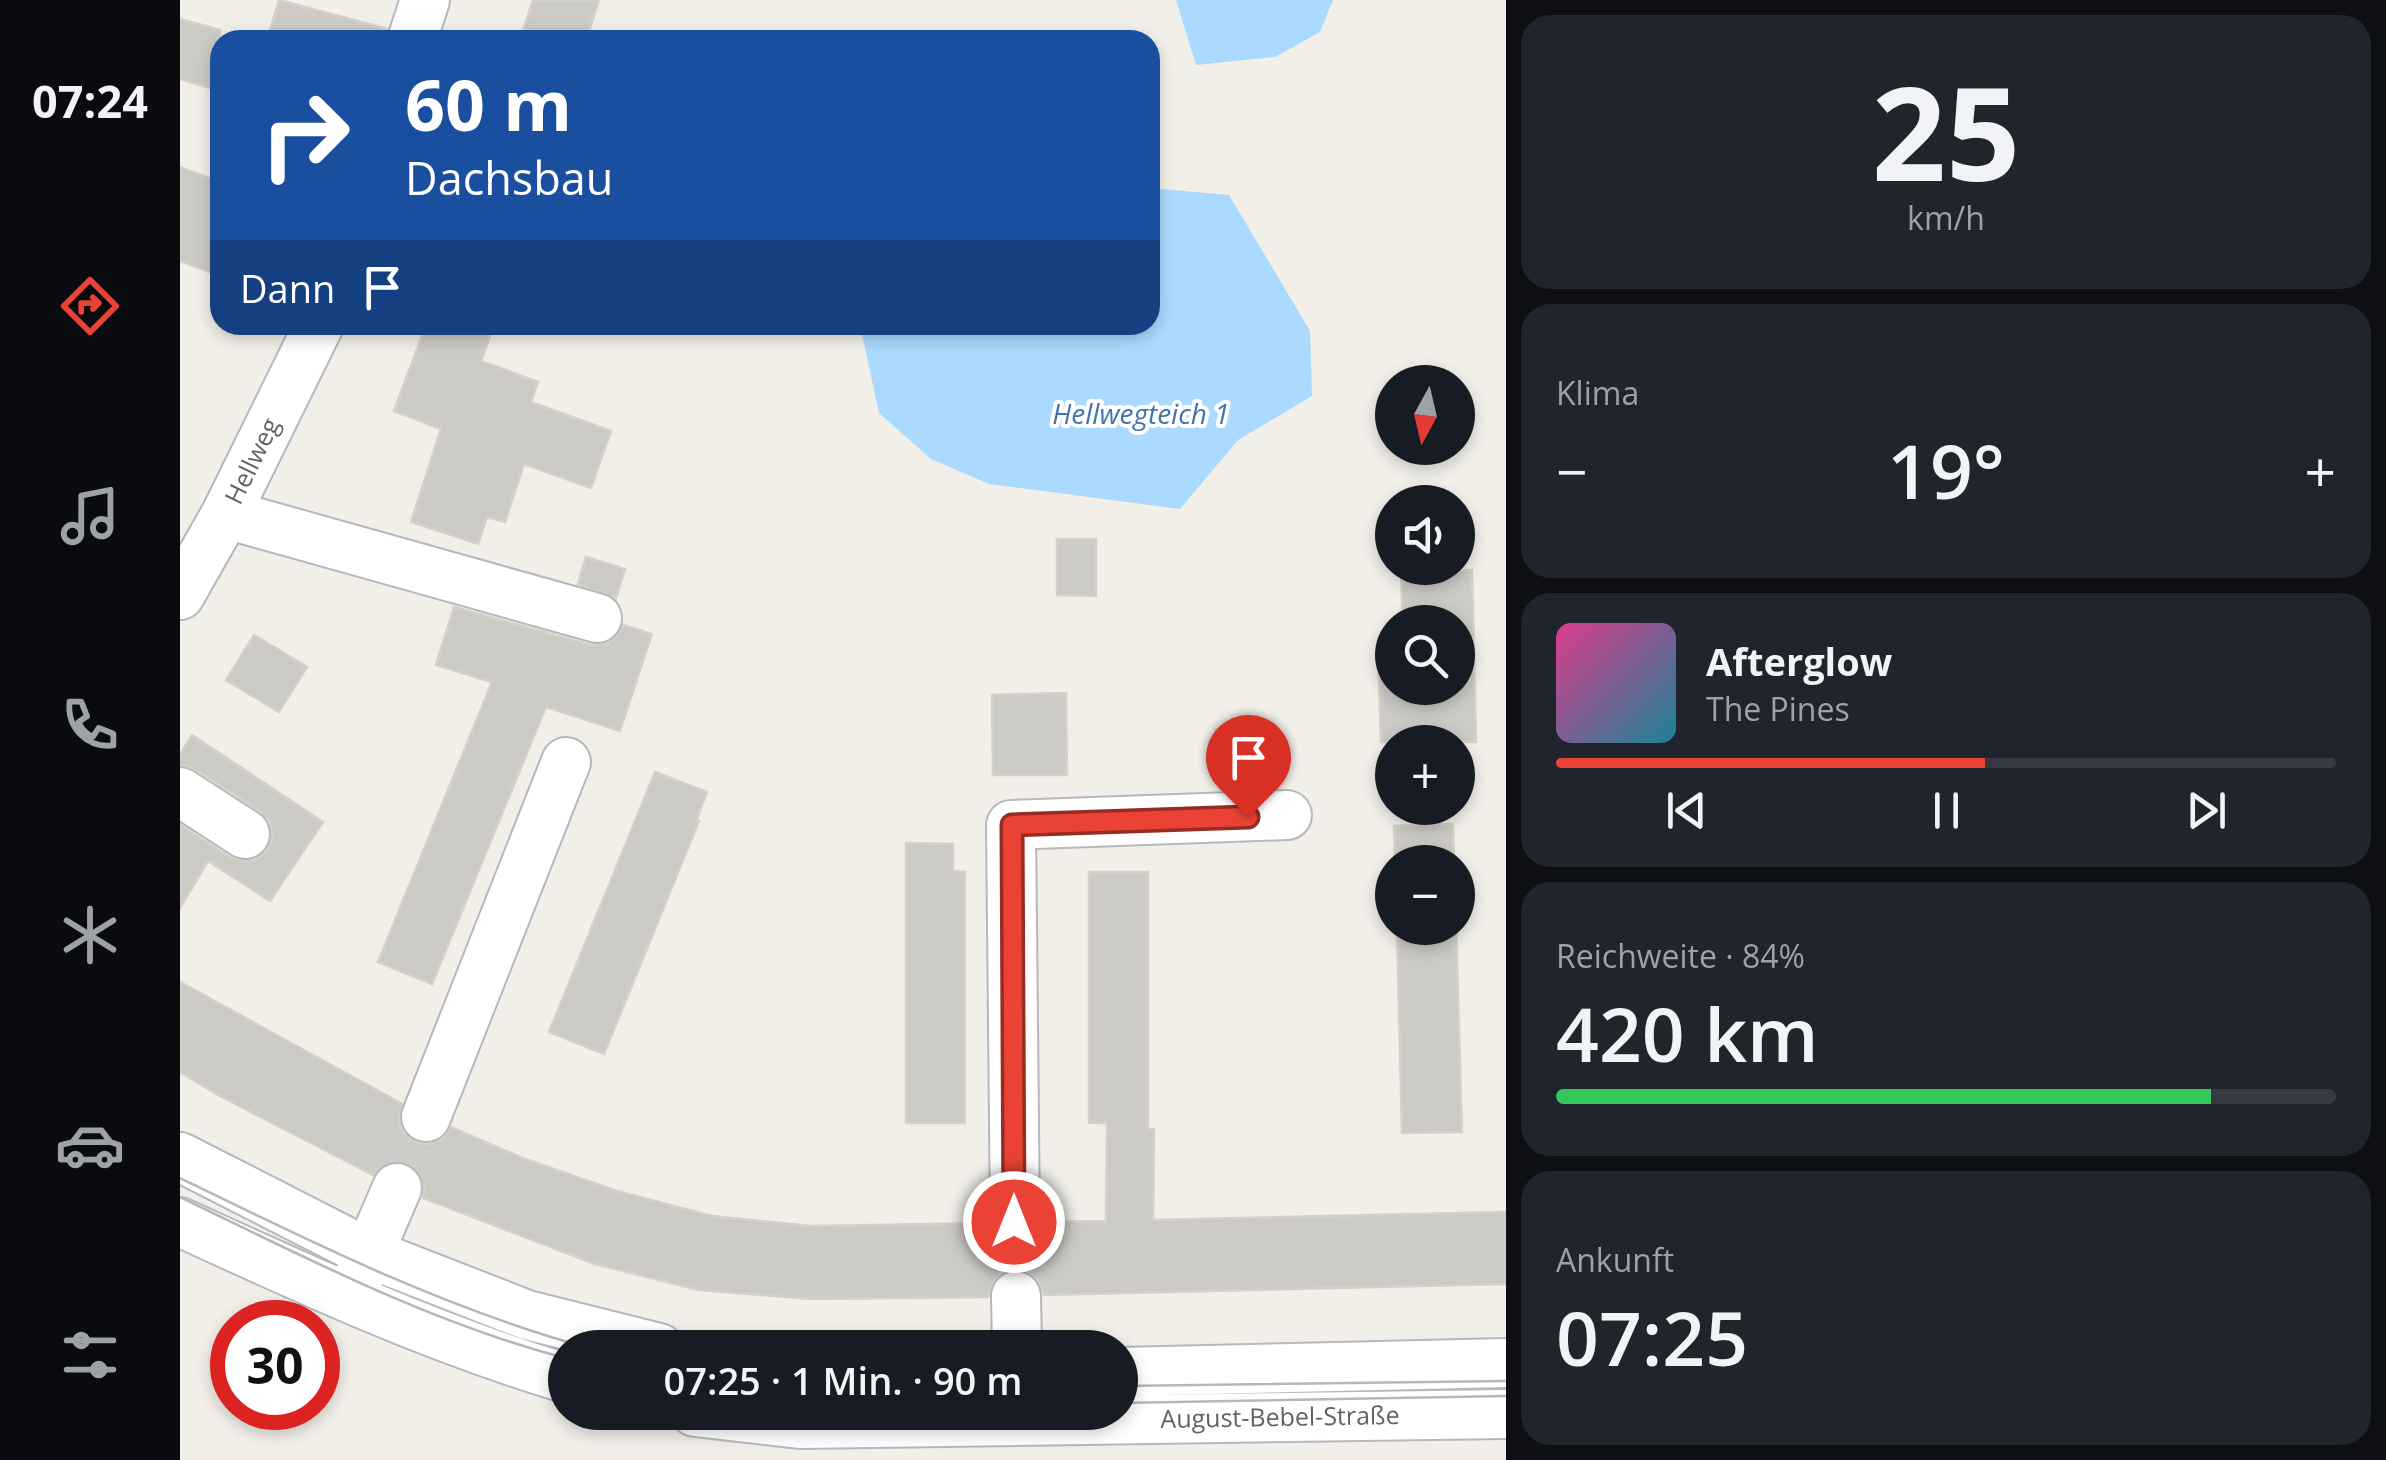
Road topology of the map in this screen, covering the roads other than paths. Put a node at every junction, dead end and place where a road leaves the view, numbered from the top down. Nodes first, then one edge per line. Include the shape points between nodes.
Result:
1 (425, 0) edge
2 (415, 30) edge
3 (314, 335) edge
4 (226, 514) junction
5 (180, 595) edge
6 (597, 618) dead end
7 (566, 762) dead end
8 (180, 792) edge
9 (1287, 815) dead end
10 (244, 834) dead end
11 (426, 1117) tunnel mouth
12 (180, 1157) edge
13 (397, 1188) tunnel mouth
14 (180, 1222) edge
15 (1014, 1222) tunnel mouth
16 (368, 1252) junction
17 (1016, 1296) tunnel mouth
18 (349, 1300) junction
19 (589, 1330) edge
20 (1017, 1330) edge
21 (1506, 1363) edge
22 (1167, 1371) junction
23 (1138, 1372) edge
24 (548, 1373) edge
25 (1506, 1414) edge
26 (1108, 1430) edge
27 (1169, 1439) edge

1 - 2 street
3 - 4 street, Hellweg
4 - 5 street, Hellweg
4 - 6 street
7 - 11 street
8 - 10 street
9 - 15 street via 1012,825
12 - 16 street
13 - 16 street
14 - 18 street
16 - 18 street
16 - 19 street via 527,1314
17 - 20 street
18 - 24 street
21 - 22 street, August-Bebel-Straße
22 - 23 street, August-Bebel-Straße
22 - 27 street
25 - 27 street, August-Bebel-Straße
26 - 27 street, August-Bebel-Straße

